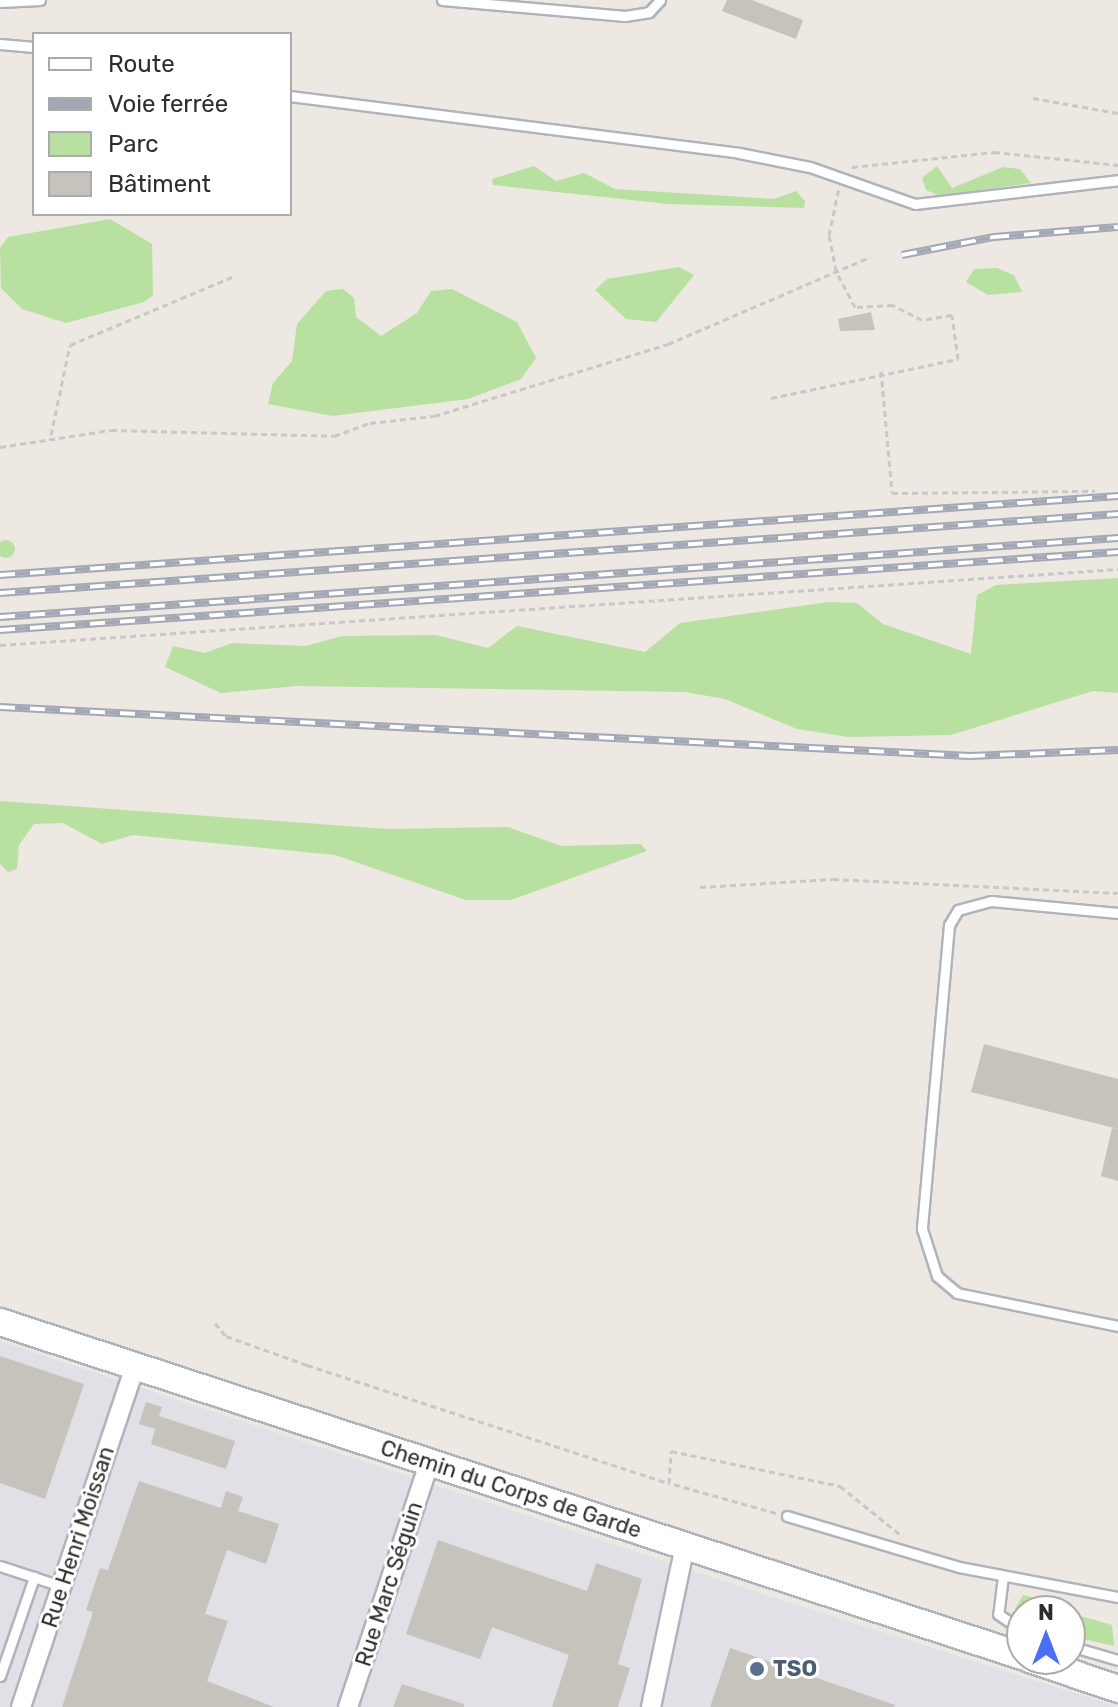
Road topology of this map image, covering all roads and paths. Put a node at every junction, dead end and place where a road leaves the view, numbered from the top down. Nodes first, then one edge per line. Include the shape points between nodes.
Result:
1 (40, 0) edge
2 (442, 0) edge
3 (660, 0) edge
4 (0, 2) edge
5 (0, 44) edge
6 (32, 47) edge
7 (292, 96) edge
8 (1033, 98) dead end
9 (1118, 113) edge
10 (1118, 165) edge
11 (810, 167) junction
12 (842, 178) junction
13 (1118, 180) edge
14 (870, 257) dead end
15 (836, 271) junction
16 (232, 277) dead end
17 (881, 371) junction
18 (771, 398) dead end
19 (51, 435) junction
20 (0, 447) edge
21 (1095, 491) dead end
22 (1118, 569) edge
23 (0, 645) edge
24 (700, 887) dead end
25 (1118, 893) edge
26 (1118, 913) edge
27 (0, 1322) edge
28 (215, 1323) dead end
29 (1118, 1326) edge
30 (135, 1367) junction
31 (430, 1461) junction
32 (669, 1483) junction
33 (787, 1516) joint
34 (685, 1546) junction
35 (923, 1556) junction
36 (0, 1566) edge
37 (1003, 1576) junction
38 (34, 1577) junction
39 (61, 1586) junction
40 (1118, 1597) edge
41 (1006, 1619) edge
42 (1006, 1651) edge
43 (1086, 1651) edge
44 (1118, 1660) edge
45 (1077, 1675) edge
46 (0, 1676) edge
47 (1118, 1689) edge
48 (654, 1706) edge
49 (21, 1707) edge
50 (348, 1707) edge

1 - 4 lane
2 - 3 lane via 625,16 649,12
5 - 6 lane
7 - 11 lane
8 - 9 path
10 - 11 path via 994,152 873,168
11 - 12 lane
12 - 13 lane via 915,204 944,205
12 - 15 path via 829,220
14 - 15 path
15 - 17 path via 860,310 893,305 922,320 952,315 958,359
15 - 19 path via 668,344 434,416 370,423 334,436 184,428
16 - 19 path via 70,345
17 - 18 path
17 - 21 path via 892,493
19 - 20 path
22 - 23 path
24 - 25 path via 833,879
26 - 29 lane via 991,901 958,910 949,925 922,1229 937,1276 957,1293
27 - 30 street, Chemin du Corps de Garde
28 - 32 path via 226,1336 266,1351
30 - 31 street, Chemin du Corps de Garde
30 - 39 street, Rue Henri Moissan
31 - 34 street, Chemin du Corps de Garde
31 - 50 street, Rue Marc Séguin
32 - 33 path
32 - 35 path via 671,1451 840,1486
33 - 35 lane
34 - 42 street, Chemin du Corps de Garde
34 - 48 street
35 - 37 lane
36 - 38 lane
37 - 40 lane
37 - 41 lane via 998,1614
38 - 39 lane
38 - 46 lane
39 - 49 street, Rue Henri Moissan
43 - 44 lane
45 - 47 street

